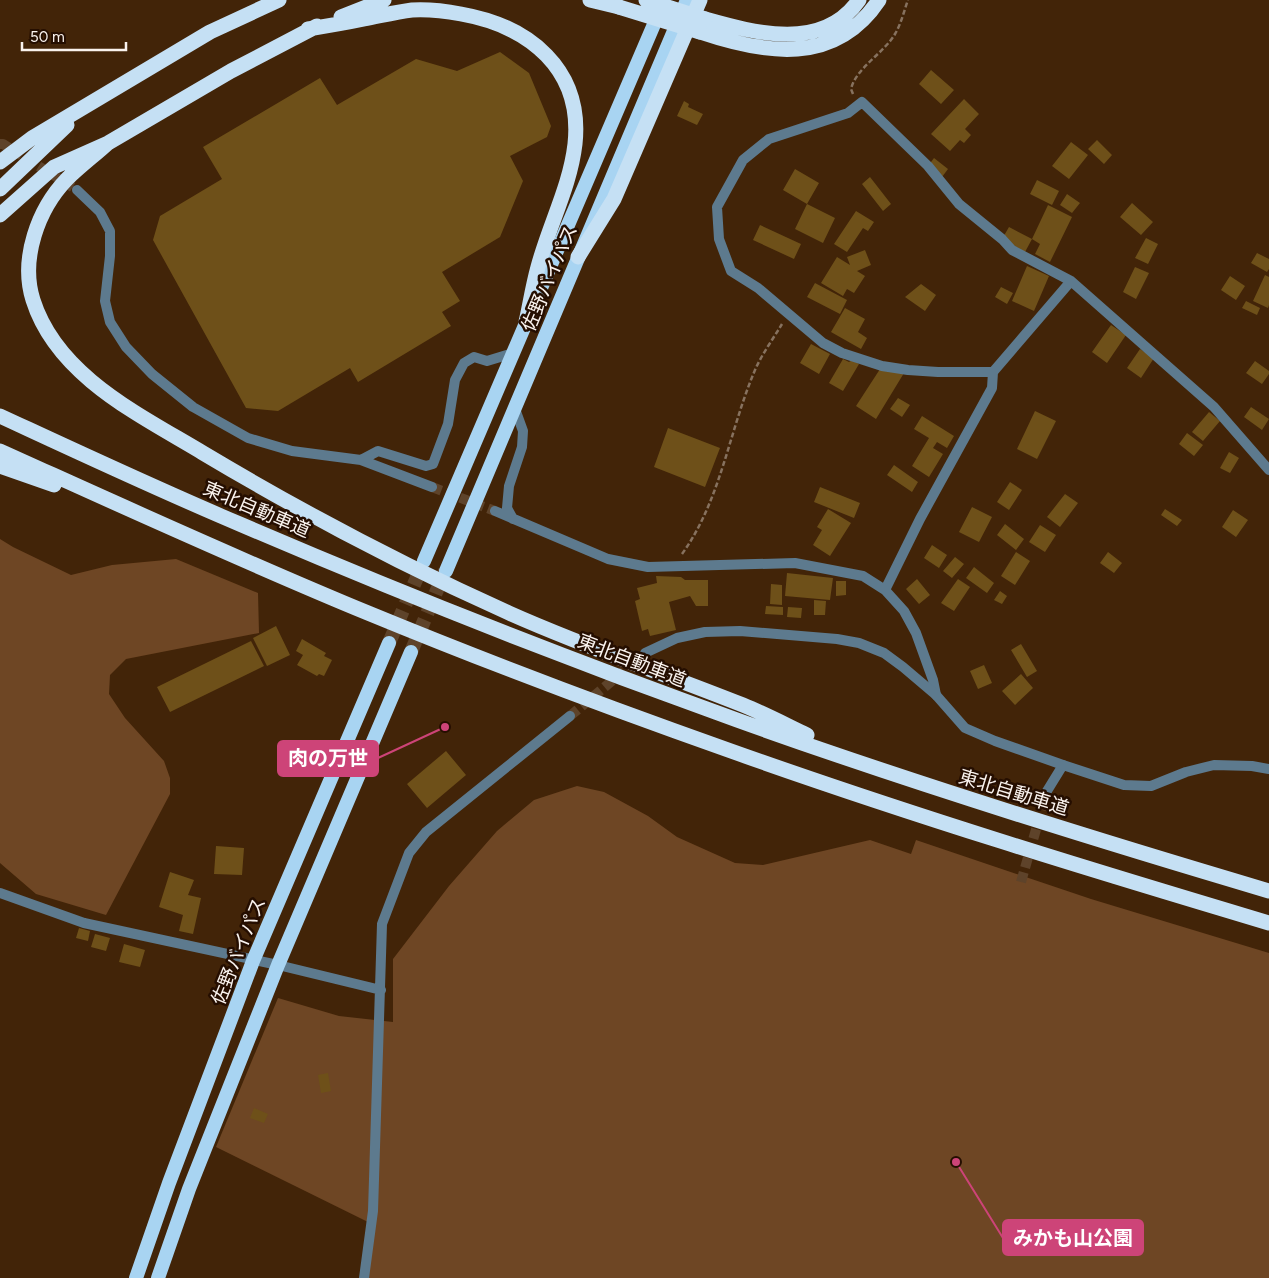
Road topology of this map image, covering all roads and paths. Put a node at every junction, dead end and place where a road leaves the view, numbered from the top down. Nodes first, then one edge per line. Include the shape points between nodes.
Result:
1 (279, 0) edge
2 (384, 0) edge
3 (590, 0) edge
4 (646, 0) edge
5 (664, 0) edge
6 (687, 0) edge
7 (700, 0) edge
8 (859, 0) edge
9 (879, 0) edge
10 (908, 0) edge
11 (702, 25) junction
12 (308, 29) junction
13 (862, 102) junction
14 (84, 109) junction
15 (108, 143) junction
16 (0, 162) edge
17 (0, 189) edge
18 (77, 190) tunnel mouth
19 (0, 215) edge
20 (578, 258) junction
21 (1071, 281) junction
22 (789, 314) junction
23 (526, 322) junction
24 (513, 353) junction
25 (993, 372) junction
26 (514, 406) junction
27 (0, 416) edge
28 (0, 451) edge
29 (361, 460) junction
30 (0, 466) edge
31 (1269, 470) edge
32 (432, 488) tunnel mouth
33 (495, 511) tunnel mouth
34 (134, 512) junction
35 (513, 519) junction
36 (424, 561) tunnel mouth
37 (672, 567) junction
38 (446, 570) tunnel mouth
39 (885, 590) junction
40 (389, 643) tunnel mouth
41 (411, 652) tunnel mouth
42 (645, 653) tunnel mouth
43 (936, 695) junction
44 (570, 716) tunnel mouth
45 (1063, 765) junction
46 (875, 768) junction
47 (1269, 769) edge
48 (1047, 791) tunnel mouth
49 (1269, 891) edge
50 (0, 893) edge
51 (1269, 923) edge
52 (253, 961) junction
53 (278, 965) junction
54 (381, 990) junction
55 (136, 1278) edge
56 (158, 1278) edge
57 (364, 1278) edge

1 - 14 highway via 210,32
2 - 12 highway
3 - 11 highway, bridge
4 - 11 highway, bridge
5 - 23 highway, 佐野バイパス
6 - 20 highway, 佐野バイパス
7 - 20 highway via 614,199
8 - 11 highway via 832,24 801,33 781,35
9 - 11 highway via 855,28 838,39 819,45 787,49 757,47 737,43
10 - 13 path via 895,34 853,80 851,89
12 - 15 highway
12 - 23 highway via 412,10 449,12 487,20 523,36 545,53 555,66 576,115 574,145 567,180 538,267
13 - 21 street via 928,166 959,204 1012,250
13 - 22 street via 848,113 769,139 743,160 717,207 719,239 731,271
14 - 16 highway via 32,138
14 - 17 highway
15 - 19 highway via 54,167
15 - 46 highway via 67,179 51,200 38,224 31,247 32,298 43,324 54,344 92,382 227,468 405,564 518,617 745,706
18 - 29 street via 100,212 110,231 104,300 110,322 126,347 152,374 193,407 248,438 292,451
20 - 26 highway, 佐野バイパス
21 - 25 street
21 - 31 street via 1214,407
22 - 25 street via 823,343 882,366 938,372
22 - 37 path via 756,368 713,496 698,529
23 - 24 highway, 佐野バイパス
24 - 29 street via 486,361 474,357 464,363 455,380 448,424 433,464 426,466 378,451
24 - 36 highway, 佐野バイパス
25 - 39 street via 992,388
26 - 35 street via 524,431 509,486 507,508
26 - 38 highway, 佐野バイパス
27 - 46 highway, 東北自動車道 via 242,525 428,602 629,681
28 - 34 highway
29 - 32 street
30 - 34 highway
33 - 35 street
34 - 51 highway via 369,614 729,750 914,814
35 - 37 street via 608,559 648,567
37 - 39 street via 795,564 863,576
39 - 43 street via 904,611 916,633
40 - 52 highway, 佐野バイパス
41 - 53 highway
42 - 43 street via 677,638 705,632 740,631 837,639 884,653
43 - 45 street via 965,728
44 - 54 street via 436,823 409,853 382,924
45 - 47 street via 1124,785 1150,786 1214,765
45 - 48 street
46 - 49 highway, 東北自動車道
50 - 52 street via 84,923
52 - 53 street
52 - 55 highway, 佐野バイパス
53 - 54 street
53 - 56 highway via 189,1189
54 - 57 street via 373,1211

